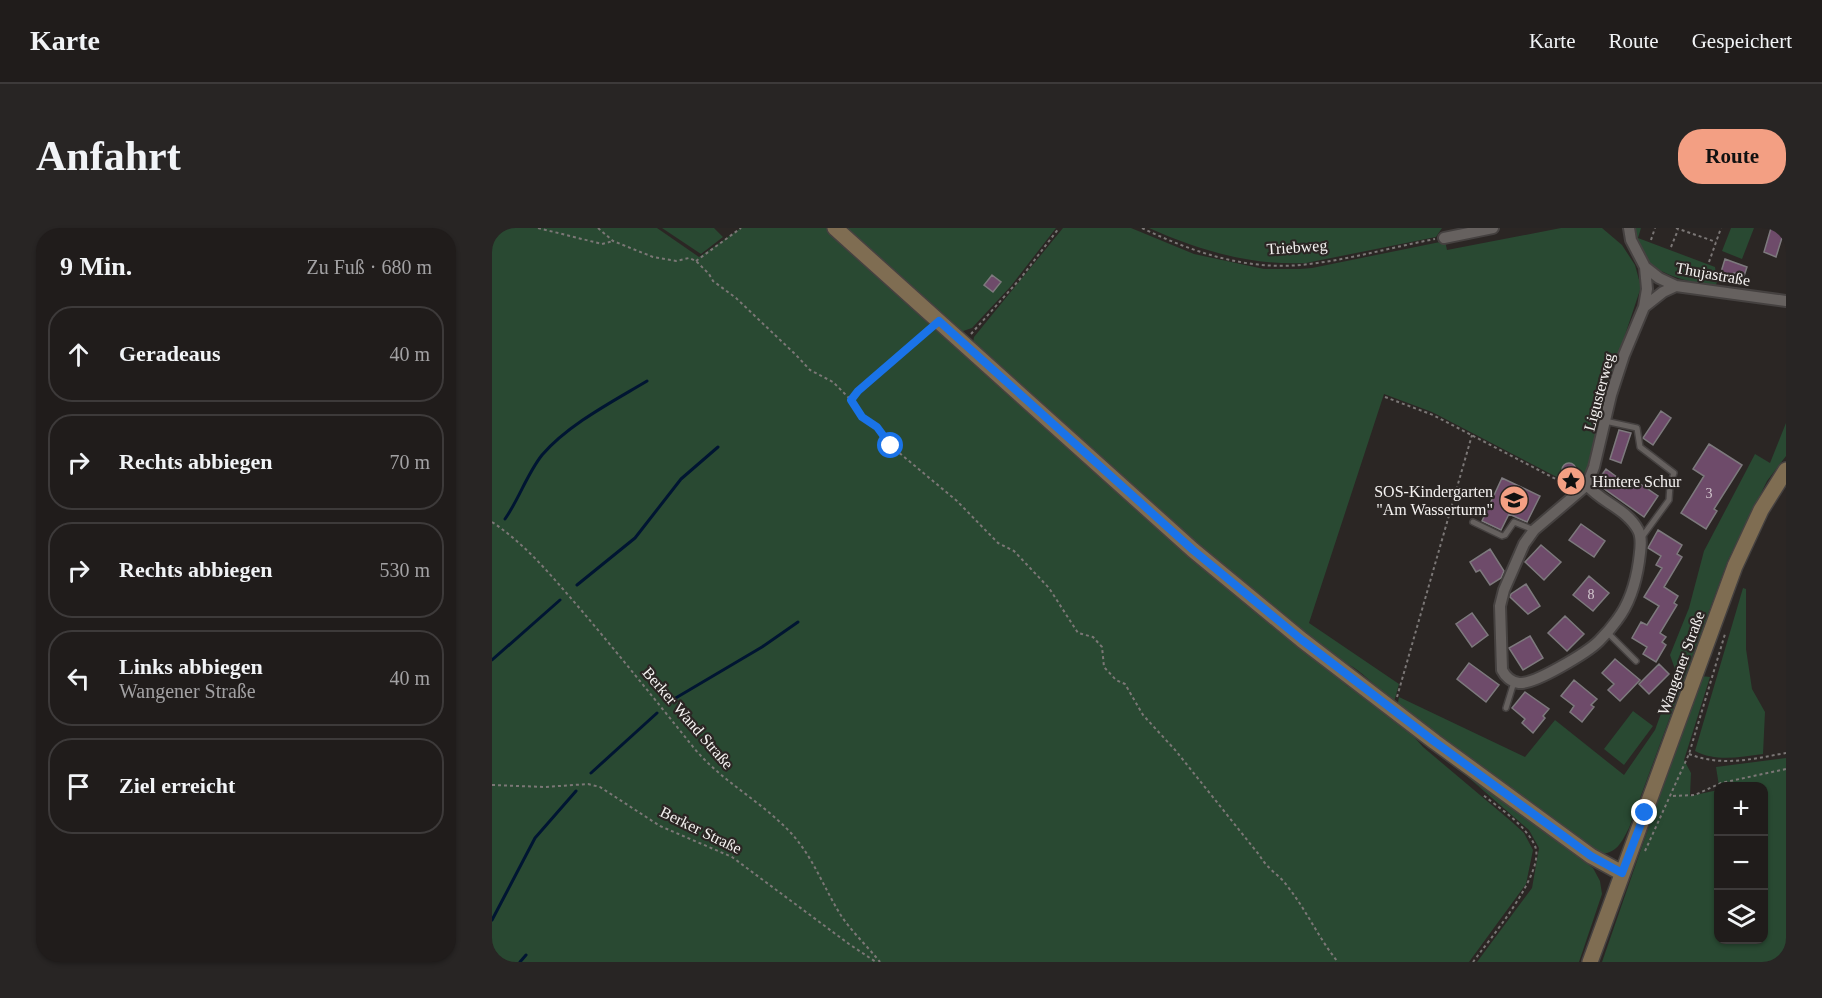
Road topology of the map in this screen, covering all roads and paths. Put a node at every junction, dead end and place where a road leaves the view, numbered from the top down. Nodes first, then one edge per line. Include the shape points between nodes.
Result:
1 (538, 228) edge
2 (598, 228) edge
3 (741, 228) edge
4 (835, 228) edge
5 (1059, 228) edge
6 (1142, 228) edge
7 (1493, 228) edge
8 (1618, 228) edge
9 (1629, 228) edge
10 (1655, 228) edge
11 (1678, 228) edge
12 (1721, 228) edge
13 (1449, 234) edge
14 (1631, 240) junction
15 (1651, 240) dead end
16 (613, 241) junction
17 (1716, 242) junction
18 (1671, 247) dead end
19 (696, 261) junction
20 (1709, 262) dead end
21 (1645, 267) junction
22 (1676, 286) junction
23 (1786, 301) edge
24 (1644, 307) junction
25 (939, 321) junction
26 (963, 342) junction
27 (1385, 397) dead end
28 (851, 400) junction
29 (1605, 421) junction
30 (1473, 435) junction
31 (1786, 470) edge
32 (1583, 488) junction
33 (492, 522) edge
34 (1473, 522) dead end
35 (1534, 530) junction
36 (1641, 539) junction
37 (1607, 632) junction
38 (1726, 632) dead end
39 (1636, 661) dead end
40 (1515, 682) junction
41 (1506, 708) dead end
42 (1395, 711) junction
43 (1786, 753) edge
44 (1689, 754) junction
45 (1786, 769) edge
46 (492, 785) edge
47 (1483, 794) dead end
48 (1672, 796) junction
49 (1642, 857) dead end
50 (1622, 873) junction
51 (878, 962) edge
52 (1338, 962) edge
53 (1473, 962) edge
54 (1590, 962) edge

1 - 16 path via 602,244
2 - 16 path
3 - 19 path
4 - 25 main road
5 - 26 path via 1020,279
6 - 13 path, Triebweg via 1207,255 1266,265 1309,264
7 - 13 street
8 - 14 street
9 - 14 street, Thujastraße
10 - 15 path
11 - 17 path
11 - 18 path
12 - 17 path
14 - 21 street, Thujastraße
16 - 19 path via 653,257
17 - 20 path
19 - 28 path via 810,370 833,382
21 - 22 street, Thujastraße
21 - 24 street, Ligusterweg
22 - 23 street, Thujastraße
22 - 24 street
24 - 29 street, Ligusterweg via 1624,355
25 - 26 main road
25 - 28 path
26 - 42 main road via 1193,550
27 - 30 path
28 - 52 path via 891,446 957,501 998,543 1014,551 1048,588 1078,633 1093,637 1102,647 1104,667 1125,684 1143,715 1211,793 1266,866 1287,885
29 - 32 street, Ligusterweg via 1594,467
29 - 36 lane via 1638,429 1640,447 1674,473 1669,500
30 - 32 path
30 - 42 path
31 - 50 main road, Wangener Straße via 1761,510 1735,566
32 - 35 street
32 - 36 street via 1631,520
33 - 51 path, Berker Wand Straße via 512,535 541,564 720,775 790,832 810,858 843,917
34 - 35 lane via 1502,536 1514,522
35 - 40 street via 1524,544 1500,606 1502,670
36 - 37 street via 1632,594
37 - 39 lane
37 - 40 street via 1598,642 1545,674 1526,683
38 - 44 path
40 - 41 lane
42 - 50 main road via 1591,856
43 - 44 path via 1713,762
44 - 48 path
45 - 48 path via 1722,783 1695,795
46 - 51 path, Berker Straße via 588,784 600,788 660,826 732,857
47 - 53 path via 1526,831 1536,848 1527,886
48 - 49 path
50 - 54 main road, Wangener Straße

